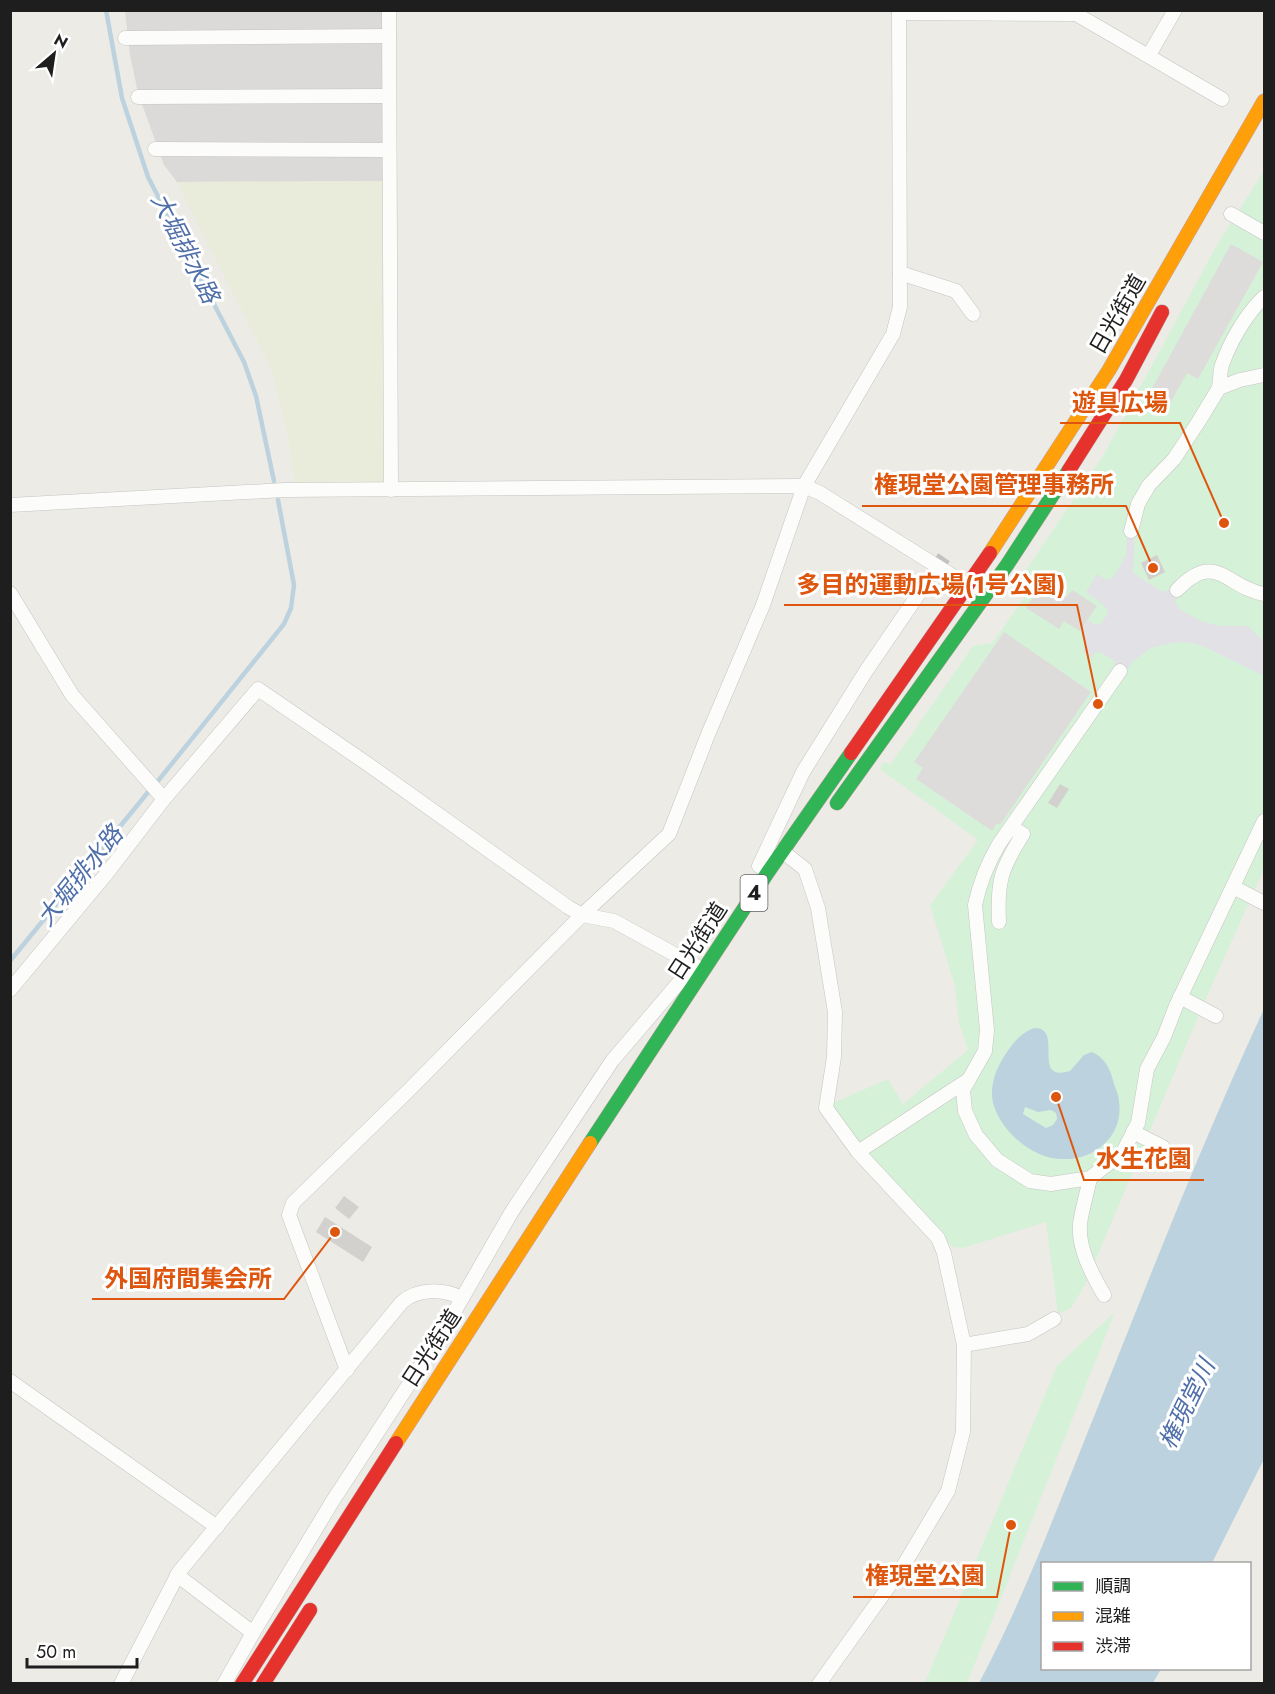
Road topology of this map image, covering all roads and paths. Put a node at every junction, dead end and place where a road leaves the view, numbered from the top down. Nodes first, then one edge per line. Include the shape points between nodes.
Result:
1 (389, 10) edge
2 (1175, 10) edge
3 (899, 12) edge
4 (389, 36) junction
5 (125, 38) dead end
6 (1149, 55) junction
7 (389, 96) junction
8 (138, 97) dead end
9 (1222, 99) dead end
10 (1264, 101) edge
11 (155, 149) dead end
12 (389, 150) junction
13 (1225, 208) dead end
14 (1264, 233) edge
15 (900, 273) junction
16 (1264, 297) edge
17 (1169, 299) dead end
18 (972, 314) dead end
19 (1264, 375) edge
20 (1219, 388) junction
21 (804, 486) junction
22 (391, 490) junction
23 (10, 505) edge
24 (1131, 531) dead end
25 (924, 586) tunnel mouth
26 (968, 586) junction
27 (1176, 590) dead end
28 (10, 593) edge
29 (1264, 594) edge
30 (986, 597) junction
31 (1120, 671) dead end
32 (164, 798) junction
33 (830, 813) dead end
34 (1264, 821) edge
35 (1011, 826) junction
36 (782, 851) junction
37 (768, 872) junction
38 (1233, 887) junction
39 (1264, 903) edge
40 (582, 915) junction
41 (756, 916) dead end
42 (999, 922) dead end
43 (698, 967) junction
44 (10, 990) edge
45 (1180, 998) junction
46 (1216, 1016) dead end
47 (968, 1080) junction
48 (1133, 1132) junction
49 (1163, 1147) dead end
50 (858, 1152) junction
51 (1090, 1178) junction
52 (1104, 1295) dead end
53 (462, 1299) junction
54 (1054, 1319) dead end
55 (964, 1345) junction
56 (474, 1348) dead end
57 (347, 1370) junction
58 (10, 1381) edge
59 (217, 1527) junction
60 (177, 1575) junction
61 (320, 1594) dead end
62 (253, 1633) junction
63 (121, 1683) edge
64 (224, 1683) edge
65 (242, 1683) edge
66 (263, 1683) edge
67 (819, 1683) edge

1 - 4 street
2 - 6 street
3 - 6 street via 1076,14
3 - 15 street
4 - 5 street
4 - 7 street
6 - 9 street
7 - 8 street
7 - 12 street
10 - 26 highway, 日光街道 / 4 via 1109,370
11 - 12 street
12 - 22 street
13 - 14 street
15 - 18 street via 956,291
15 - 21 street via 900,307 893,334
16 - 20 street via 1230,348
17 - 30 highway, 日光街道 via 1090,439
19 - 20 street
20 - 24 street via 1174,459 1149,485 1138,504
21 - 22 street
21 - 26 street
21 - 40 street via 763,606 669,834
22 - 23 street via 263,490
25 - 37 street via 803,772 759,867
26 - 30 street
26 - 36 highway, 日光街道 / 4
27 - 29 street via 1188,578 1202,572 1221,572
28 - 32 street via 72,695
30 - 33 highway, 日光街道
31 - 35 street
32 - 40 street via 258,689
32 - 44 street
34 - 38 street
35 - 42 street via 1023,834 1006,860 998,891
35 - 47 street via 985,868 975,905 987,1030 985,1051
36 - 37 highway, 日光街道 / 4
36 - 50 street via 806,869 818,908 835,1012 834,1057 826,1108
37 - 43 highway, 日光街道 / 4
38 - 39 street
38 - 45 street
40 - 43 street via 614,921
40 - 57 street via 293,1203 289,1215
41 - 56 highway, 日光街道 / 4
43 - 53 street via 681,980 612,1060 511,1213
43 - 65 highway, 日光街道 / 4
45 - 46 street
45 - 48 street via 1147,1069
47 - 50 street
47 - 51 street via 963,1090 965,1111 976,1135 997,1160 1030,1181 1051,1184
48 - 49 street
48 - 51 street via 1123,1152
50 - 55 street via 938,1238
51 - 52 street via 1080,1226 1082,1243 1090,1270
53 - 57 street via 442,1292 409,1296
53 - 62 street
54 - 55 street via 1028,1334
55 - 67 street via 963,1432 948,1491 902,1568
57 - 59 street
58 - 59 street
59 - 60 street
60 - 62 street
60 - 63 street
61 - 66 highway
62 - 64 street

